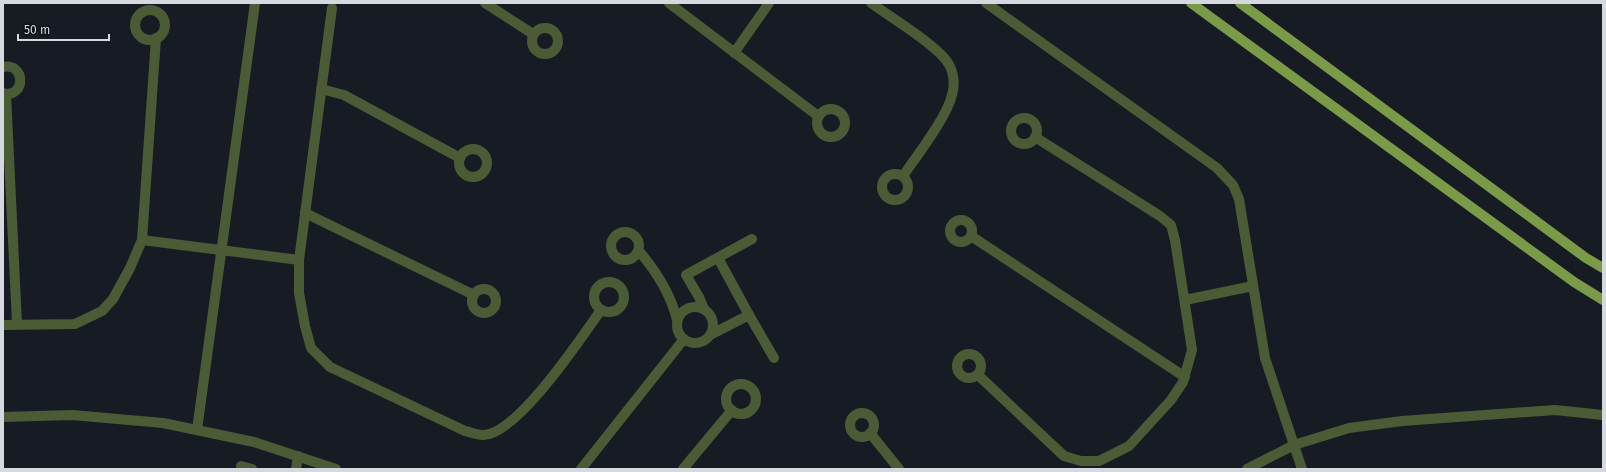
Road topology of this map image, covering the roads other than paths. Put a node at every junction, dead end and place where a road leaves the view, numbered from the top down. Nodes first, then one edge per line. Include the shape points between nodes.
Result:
1 (255, 3) edge
2 (485, 3) edge
3 (669, 3) edge
4 (769, 3) edge
5 (871, 3) edge
6 (986, 3) edge
7 (1191, 3) edge
8 (1240, 3) edge
9 (332, 8) dead end
10 (533, 34) dead end
11 (156, 38) dead end
12 (734, 53) junction
13 (3, 67) edge
14 (321, 89) junction
15 (5, 94) edge
16 (818, 116) dead end
17 (1035, 137) dead end
18 (460, 158) dead end
19 (903, 176) dead end
20 (305, 213) junction
21 (971, 236) dead end
22 (752, 239) dead end
23 (142, 240) junction
24 (222, 250) junction
25 (639, 251) dead end
26 (718, 258) junction
27 (299, 260) junction
28 (1603, 268) edge
29 (1253, 286) junction
30 (474, 295) dead end
31 (699, 297) junction
32 (1185, 300) junction
33 (1603, 300) edge
34 (692, 307) junction
35 (704, 309) junction
36 (600, 310) dead end
37 (677, 313) junction
38 (749, 315) junction
39 (713, 323) junction
40 (17, 324) junction
41 (3, 325) edge
42 (725, 327) junction
43 (710, 335) junction
44 (684, 339) junction
45 (774, 358) dead end
46 (978, 375) dead end
47 (1185, 377) junction
48 (732, 410) dead end
49 (1603, 415) edge
50 (3, 416) edge
51 (197, 430) junction
52 (870, 433) dead end
53 (1294, 445) junction
54 (298, 456) junction
55 (242, 466) dead end
56 (252, 469) edge
57 (296, 469) edge
58 (336, 469) edge
59 (581, 469) edge
60 (683, 469) edge
61 (898, 469) edge
62 (1247, 469) edge
63 (1302, 469) edge

1 - 24 street
2 - 10 street
3 - 12 street
4 - 12 street
5 - 19 street via 938,52 948,63 954,78 952,96 943,115
6 - 29 street via 1217,168 1233,185 1238,199
7 - 33 main road
8 - 28 main road
9 - 14 street
11 - 23 street
12 - 16 street
13 - 15 street via 14,69 21,80 18,89 11,94
14 - 18 street via 344,96
14 - 20 street
15 - 40 street
17 - 32 street via 1160,216 1171,226
20 - 27 street
20 - 30 street
21 - 47 street
22 - 26 street
23 - 24 street
23 - 40 street via 113,299 102,311 75,324
24 - 27 street
24 - 51 street
25 - 37 street
26 - 31 street via 686,275
26 - 38 street
27 - 36 street via 299,293 311,348 330,367 465,431 484,435 504,427 517,416 549,381
29 - 32 street
29 - 53 street via 1265,358
31 - 34 street
31 - 35 street
32 - 47 street via 1192,350
34 - 35 street
34 - 37 street
35 - 39 street
37 - 44 street via 677,329
38 - 42 street
38 - 45 street
39 - 42 street
39 - 43 street
40 - 41 street
42 - 43 street
43 - 44 street via 695,343
44 - 59 street
46 - 47 street via 1064,456 1081,461 1099,461 1129,446 1171,400
48 - 60 street
49 - 53 street via 1555,410 1402,421 1349,428
50 - 51 street via 72,415 164,423
51 - 54 street via 254,442
52 - 61 street
53 - 62 street
53 - 63 street
54 - 57 street
54 - 58 street
55 - 56 street

